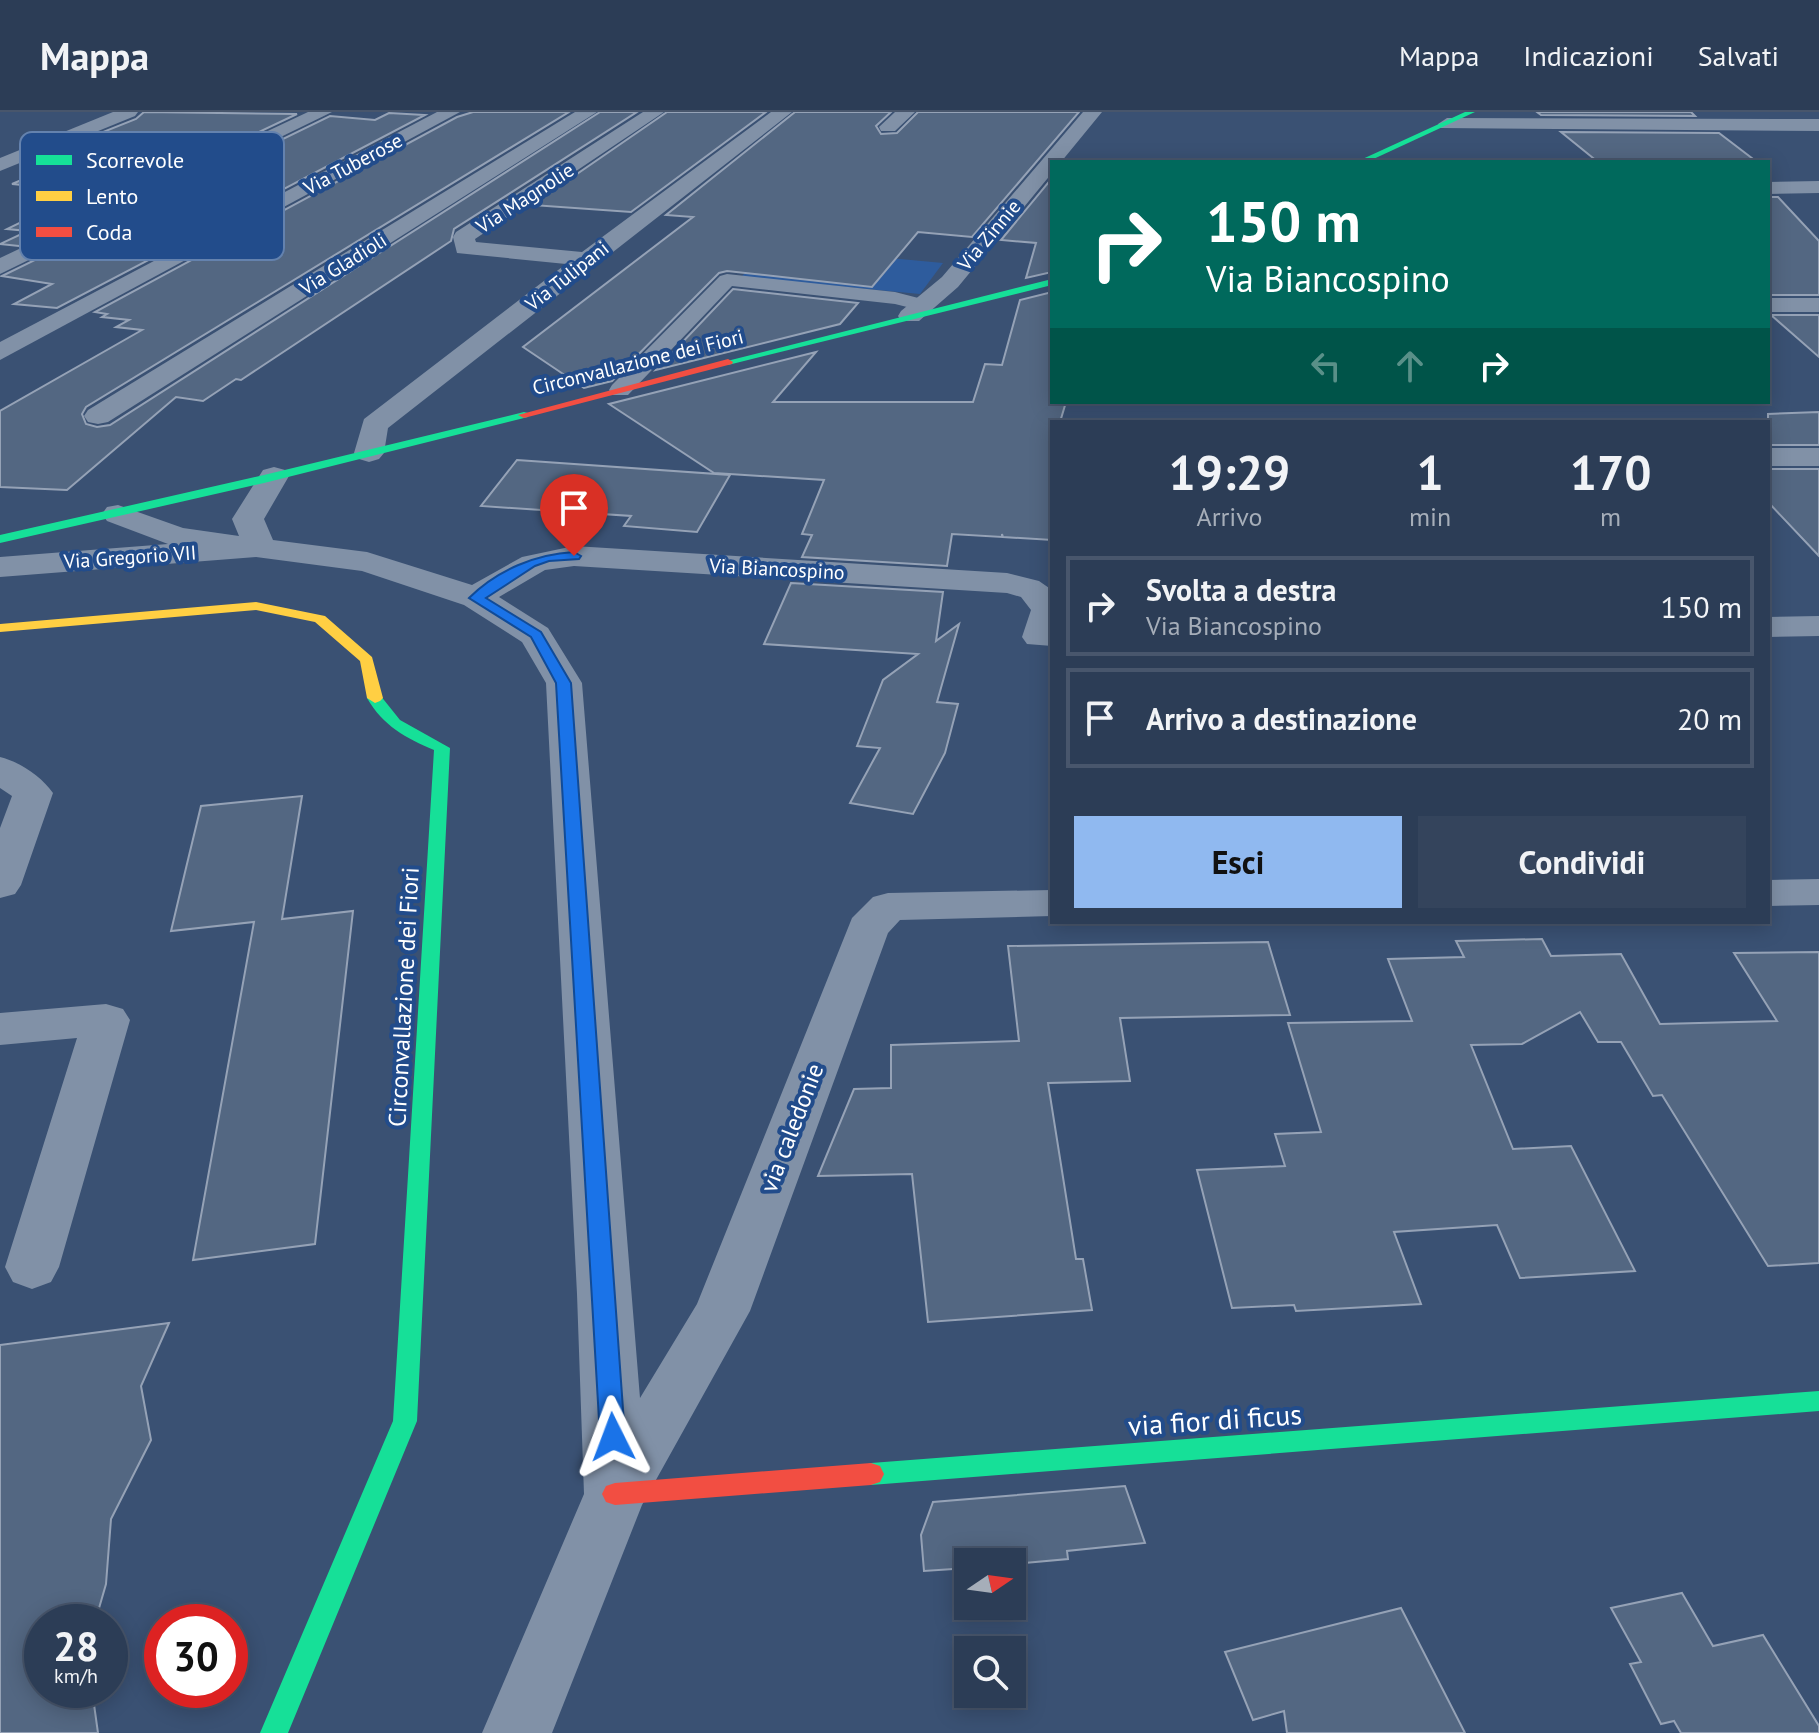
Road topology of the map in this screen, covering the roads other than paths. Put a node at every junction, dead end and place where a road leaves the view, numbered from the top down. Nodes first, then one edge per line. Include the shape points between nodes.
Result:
1 (129, 112) edge
2 (323, 112) edge
3 (451, 112) edge
4 (588, 112) edge
5 (655, 112) edge
6 (783, 112) edge
7 (906, 112) edge
8 (1093, 112) edge
9 (1471, 112) edge
10 (1447, 124) junction
11 (1819, 125) edge
12 (888, 127) dead end
13 (80, 132) edge
14 (281, 132) edge
15 (20, 157) edge
16 (1053, 160) edge
17 (1365, 160) edge
18 (1050, 163) edge
19 (0, 165) edge
20 (1819, 187) edge
21 (1770, 188) edge
22 (284, 201) edge
23 (20, 257) edge
24 (587, 259) junction
25 (173, 260) edge
26 (0, 267) edge
27 (1050, 282) edge
28 (1770, 305) edge
29 (1819, 305) edge
30 (916, 310) junction
31 (0, 352) edge
32 (620, 390) junction
33 (98, 416) dead end
34 (369, 453) junction
35 (1770, 457) edge
36 (1819, 457) edge
37 (274, 476) junction
38 (118, 514) junction
39 (0, 539) edge
40 (260, 547) junction
41 (0, 567) edge
42 (476, 598) junction
43 (1819, 626) edge
44 (1770, 627) edge
45 (0, 628) edge
46 (1046, 636) edge
47 (0, 769) edge
48 (0, 885) edge
49 (1819, 892) edge
50 (1770, 893) edge
51 (1050, 903) edge
52 (0, 1029) edge
53 (32, 1267) dead end
54 (1819, 1401) edge
55 (615, 1494) junction
56 (274, 1733) edge
57 (517, 1733) edge

1 - 13 street
2 - 14 street
3 - 22 street, Via Tuberose
4 - 33 street, Via Gladioli
5 - 24 street, Via Magnolie via 464,237 465,248
6 - 24 street, Via Tulipani
7 - 12 street
8 - 16 street, Via Zinnie
9 - 10 street
10 - 11 street
10 - 17 street
15 - 19 street
18 - 30 street, Via Zinnie via 950,282
20 - 21 street
23 - 26 street
24 - 34 street, Via Tulipani via 374,425
25 - 31 street, Via Tuberose
27 - 30 street, Circonvallazione dei Fiori
28 - 29 street
30 - 32 street, Circonvallazione dei Fiori
30 - 32 lane via 895,298 727,280
32 - 34 street, Circonvallazione dei Fiori
34 - 37 street, Circonvallazione dei Fiori
35 - 36 street
37 - 38 street, Circonvallazione dei Fiori
37 - 40 street via 248,519
38 - 39 street, Circonvallazione dei Fiori
38 - 40 street, Via Gregorio VII via 177,537
40 - 41 street, Via Gregorio VII
40 - 42 street, Via Gregorio VII via 367,562
42 - 46 street, Via Biancospino via 530,563 574,556 1007,583 1030,586 1043,598 1048,610
42 - 55 street, Via Gregorio VII via 536,635 564,683
43 - 44 street
45 - 56 street, Circonvallazione dei Fiori via 256,606 320,619 367,660 371,694 392,724 442,748 405,1421
47 - 48 street via 33,793
49 - 50 street
51 - 55 street, via caledonie via 888,907 868,928 722,1311
52 - 53 street via 106,1020
54 - 55 street, via fior di ficus
55 - 57 street, via caledonie

